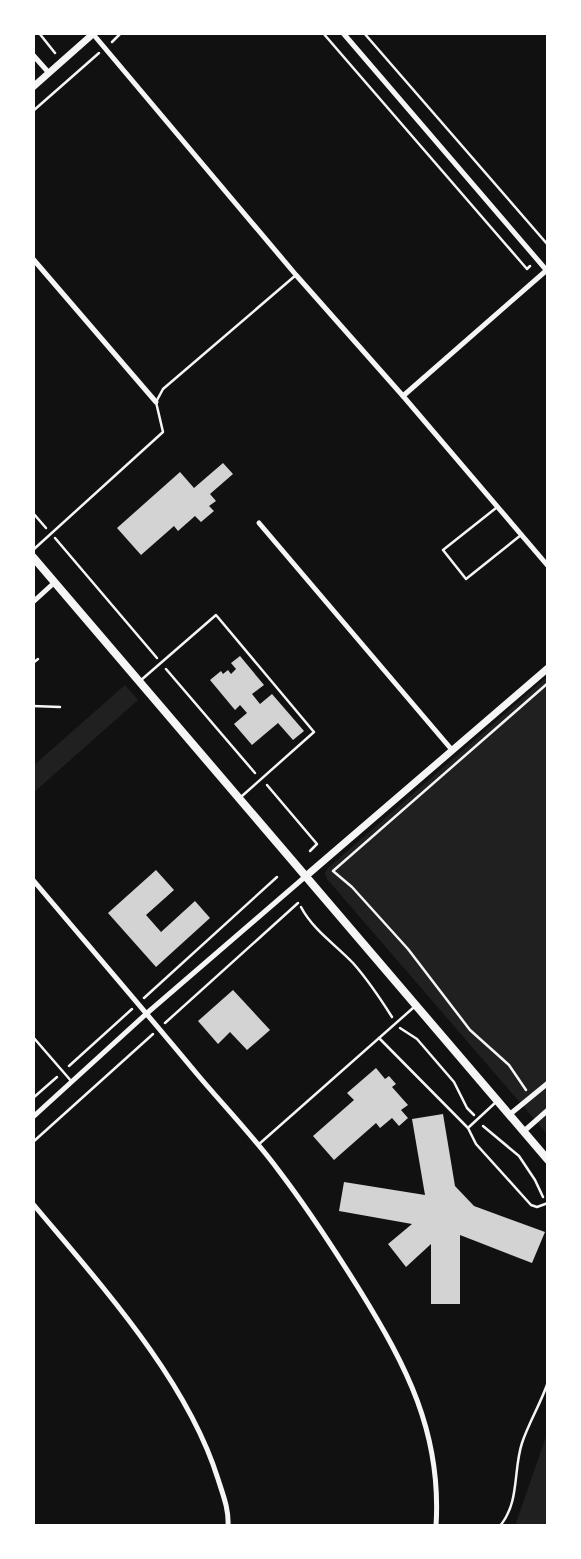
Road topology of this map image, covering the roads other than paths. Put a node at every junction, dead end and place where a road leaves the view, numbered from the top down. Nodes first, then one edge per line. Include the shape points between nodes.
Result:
1 (343, 33) edge
2 (94, 34) edge
3 (33, 55) edge
4 (49, 73) junction
5 (33, 87) edge
6 (33, 259) edge
7 (547, 271) edge
8 (296, 275) junction
9 (403, 396) junction
10 (156, 402) junction
11 (497, 507) junction
12 (259, 523) dead end
13 (521, 535) junction
14 (33, 550) edge
15 (33, 557) edge
16 (548, 566) edge
17 (55, 582) junction
18 (33, 602) edge
19 (38, 659) dead end
20 (33, 663) edge
21 (548, 668) edge
22 (139, 681) junction
23 (33, 706) edge
24 (60, 707) dead end
25 (452, 750) junction
26 (239, 798) junction
27 (306, 876) junction
28 (33, 880) edge
29 (416, 1005) junction
30 (146, 1014) junction
31 (33, 1037) edge
32 (379, 1038) junction
33 (72, 1082) junction
34 (548, 1083) edge
35 (497, 1101) junction
36 (548, 1111) edge
37 (509, 1115) junction
38 (33, 1117) edge
39 (468, 1128) junction
40 (523, 1132) junction
41 (258, 1145) junction
42 (548, 1160) edge
43 (548, 1203) edge
44 (33, 1204) edge
45 (228, 1526) edge
46 (436, 1526) edge

1 - 7 street
2 - 4 street
2 - 8 street
3 - 4 street
4 - 5 street
6 - 10 street
7 - 9 street
8 - 9 street
8 - 10 lane via 163,389
9 - 11 street
10 - 14 lane via 163,432
11 - 13 street
11 - 13 lane via 443,550 466,579
12 - 25 street
13 - 16 street
15 - 17 main road
17 - 18 street
17 - 22 main road
19 - 20 lane
21 - 25 street
22 - 26 main road
22 - 26 lane via 216,615 314,732
23 - 24 lane
25 - 27 street
26 - 27 main road
27 - 29 main road
27 - 30 street
28 - 30 street
29 - 32 lane
29 - 35 main road
30 - 33 street
30 - 41 street
31 - 33 lane
32 - 39 lane
32 - 41 lane
33 - 38 street
34 - 37 street
35 - 37 main road
35 - 39 lane
36 - 40 street
37 - 40 main road
39 - 43 lane via 476,1144 531,1205
40 - 42 main road
41 - 46 street via 329,1241 411,1380 434,1465
44 - 45 street via 118,1304 172,1383 211,1455 229,1513

